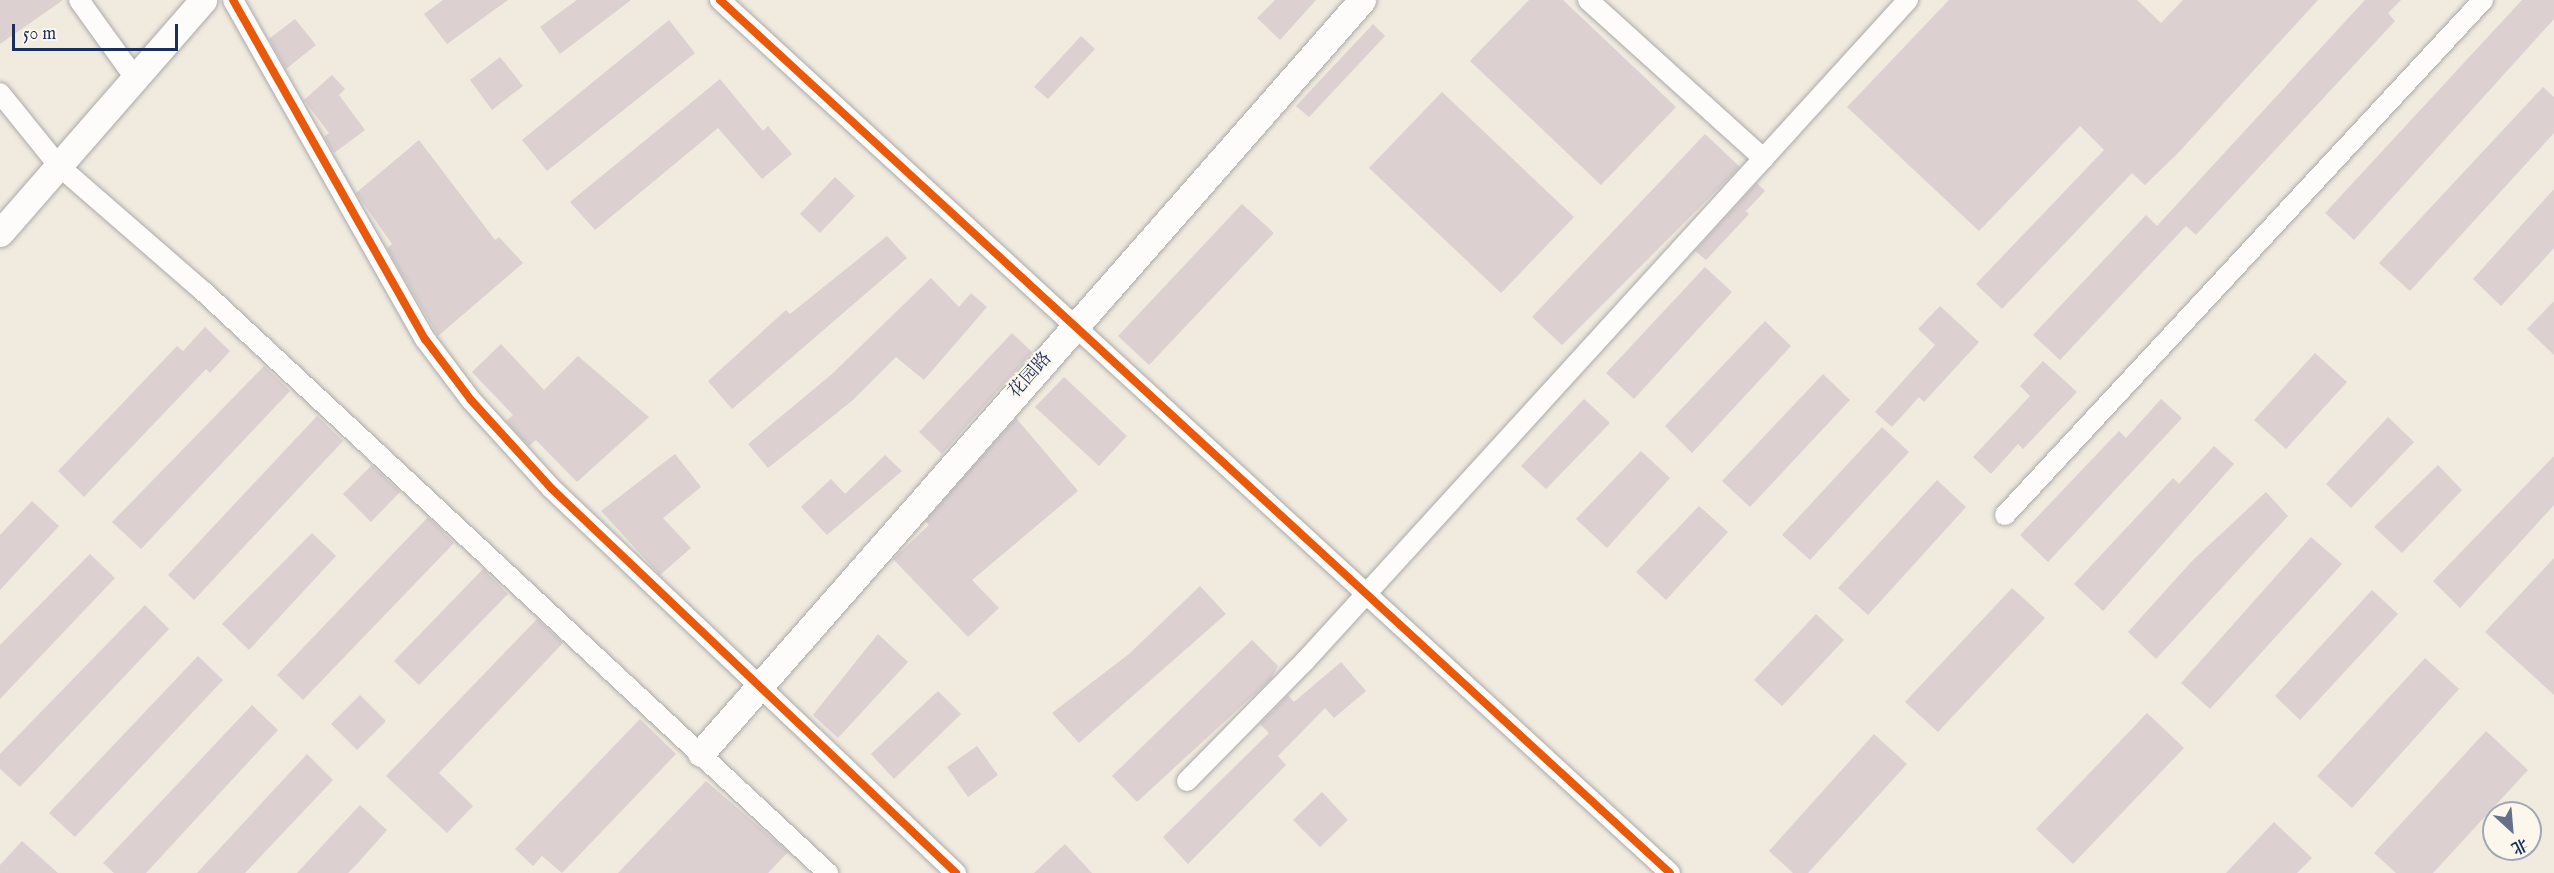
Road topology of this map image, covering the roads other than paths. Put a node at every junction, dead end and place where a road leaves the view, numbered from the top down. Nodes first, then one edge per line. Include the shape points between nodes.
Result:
1 (79, 0) edge
2 (203, 0) edge
3 (233, 0) edge
4 (720, 0) edge
5 (1362, 0) edge
6 (1588, 0) edge
7 (1908, 0) edge
8 (2483, 0) edge
9 (135, 78) junction
10 (0, 93) edge
11 (1764, 159) junction
12 (59, 166) junction
13 (0, 233) edge
14 (1078, 324) junction
15 (2005, 515) dead end
16 (1367, 593) junction
17 (757, 688) junction
18 (700, 753) junction
19 (1187, 781) dead end
20 (828, 873) edge
21 (956, 873) edge
22 (1670, 873) edge

1 - 9 street
2 - 9 street
3 - 17 street via 431,348 551,488
4 - 14 street
5 - 14 street, 花园路
6 - 11 street
7 - 11 street
8 - 15 street
9 - 12 street
10 - 12 street
11 - 16 street
12 - 13 street
12 - 18 street via 204,292
14 - 16 street
14 - 17 street, 花园路
16 - 19 street
16 - 22 street
17 - 18 street, 花园路
17 - 21 street
18 - 20 street

